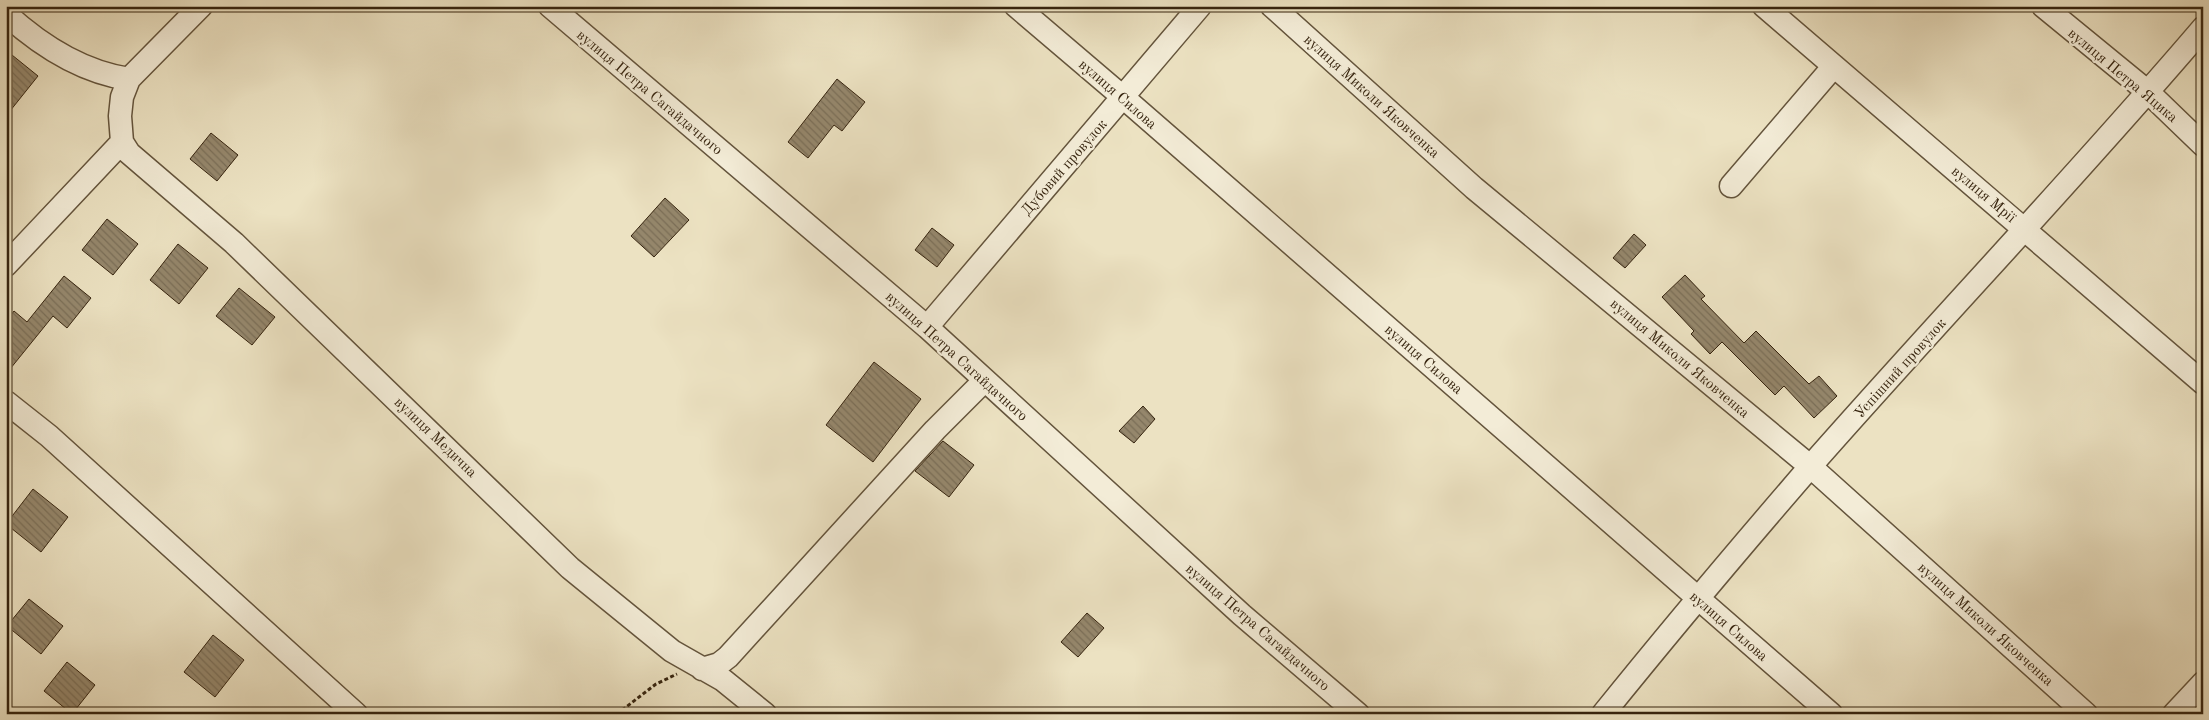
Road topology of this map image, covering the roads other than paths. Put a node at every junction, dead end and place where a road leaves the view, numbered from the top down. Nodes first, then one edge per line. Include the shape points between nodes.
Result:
1 (201, 6) edge
2 (550, 6) edge
3 (1016, 6) edge
4 (1200, 6) edge
5 (1272, 6) edge
6 (1764, 6) edge
7 (2043, 6) edge
8 (6, 14) edge
9 (2203, 28) edge
10 (1834, 66) junction
11 (128, 79) junction
12 (2148, 92) junction
13 (1124, 98) junction
14 (122, 142) junction
15 (2203, 145) edge
16 (1731, 186) dead end
17 (2024, 228) junction
18 (6, 265) edge
19 (927, 327) junction
20 (984, 380) junction
21 (2203, 383) edge
22 (6, 402) edge
23 (1811, 466) junction
24 (1697, 598) junction
25 (702, 669) junction
26 (2203, 683) edge
27 (356, 714) edge
28 (765, 714) edge
29 (1358, 714) edge
30 (1603, 714) edge
31 (1831, 714) edge
32 (2086, 714) edge
33 (2174, 714) edge

1 - 11 street
2 - 19 street, вулиця Петра Сагайдачного
3 - 13 street, вулиця Силова
4 - 13 street, Дубовий провулок
5 - 23 street, вулиця Миколи Яковченка via 1474,188
6 - 10 street, вулиця Мрії
7 - 12 street, вулиця Петра Яцика
8 - 11 street via 46,46 89,68
9 - 12 street, Успішний провулок
10 - 16 street
10 - 17 street, вулиця Мрії
11 - 14 street via 120,116
12 - 15 street, вулиця Петра Яцика
12 - 17 street, Успішний провулок
13 - 19 street, Дубовий провулок
13 - 24 street, вулиця Силова
14 - 18 street
14 - 25 street, вулиця Медична via 129,153 234,243 570,568 672,651
17 - 21 street, вулиця Мрії
17 - 23 street, Успішний провулок
19 - 20 street, вулиця Петра Сагайдачного
20 - 25 street via 728,657 719,664
20 - 29 street, вулиця Петра Сагайдачного via 1242,615
22 - 27 street via 48,436
23 - 24 street, Успішний провулок
23 - 32 street, вулиця Миколи Яковченка
24 - 30 street, Успішний провулок
24 - 31 street, вулиця Силова
25 - 28 street, вулиця Медична via 723,680
26 - 33 street

